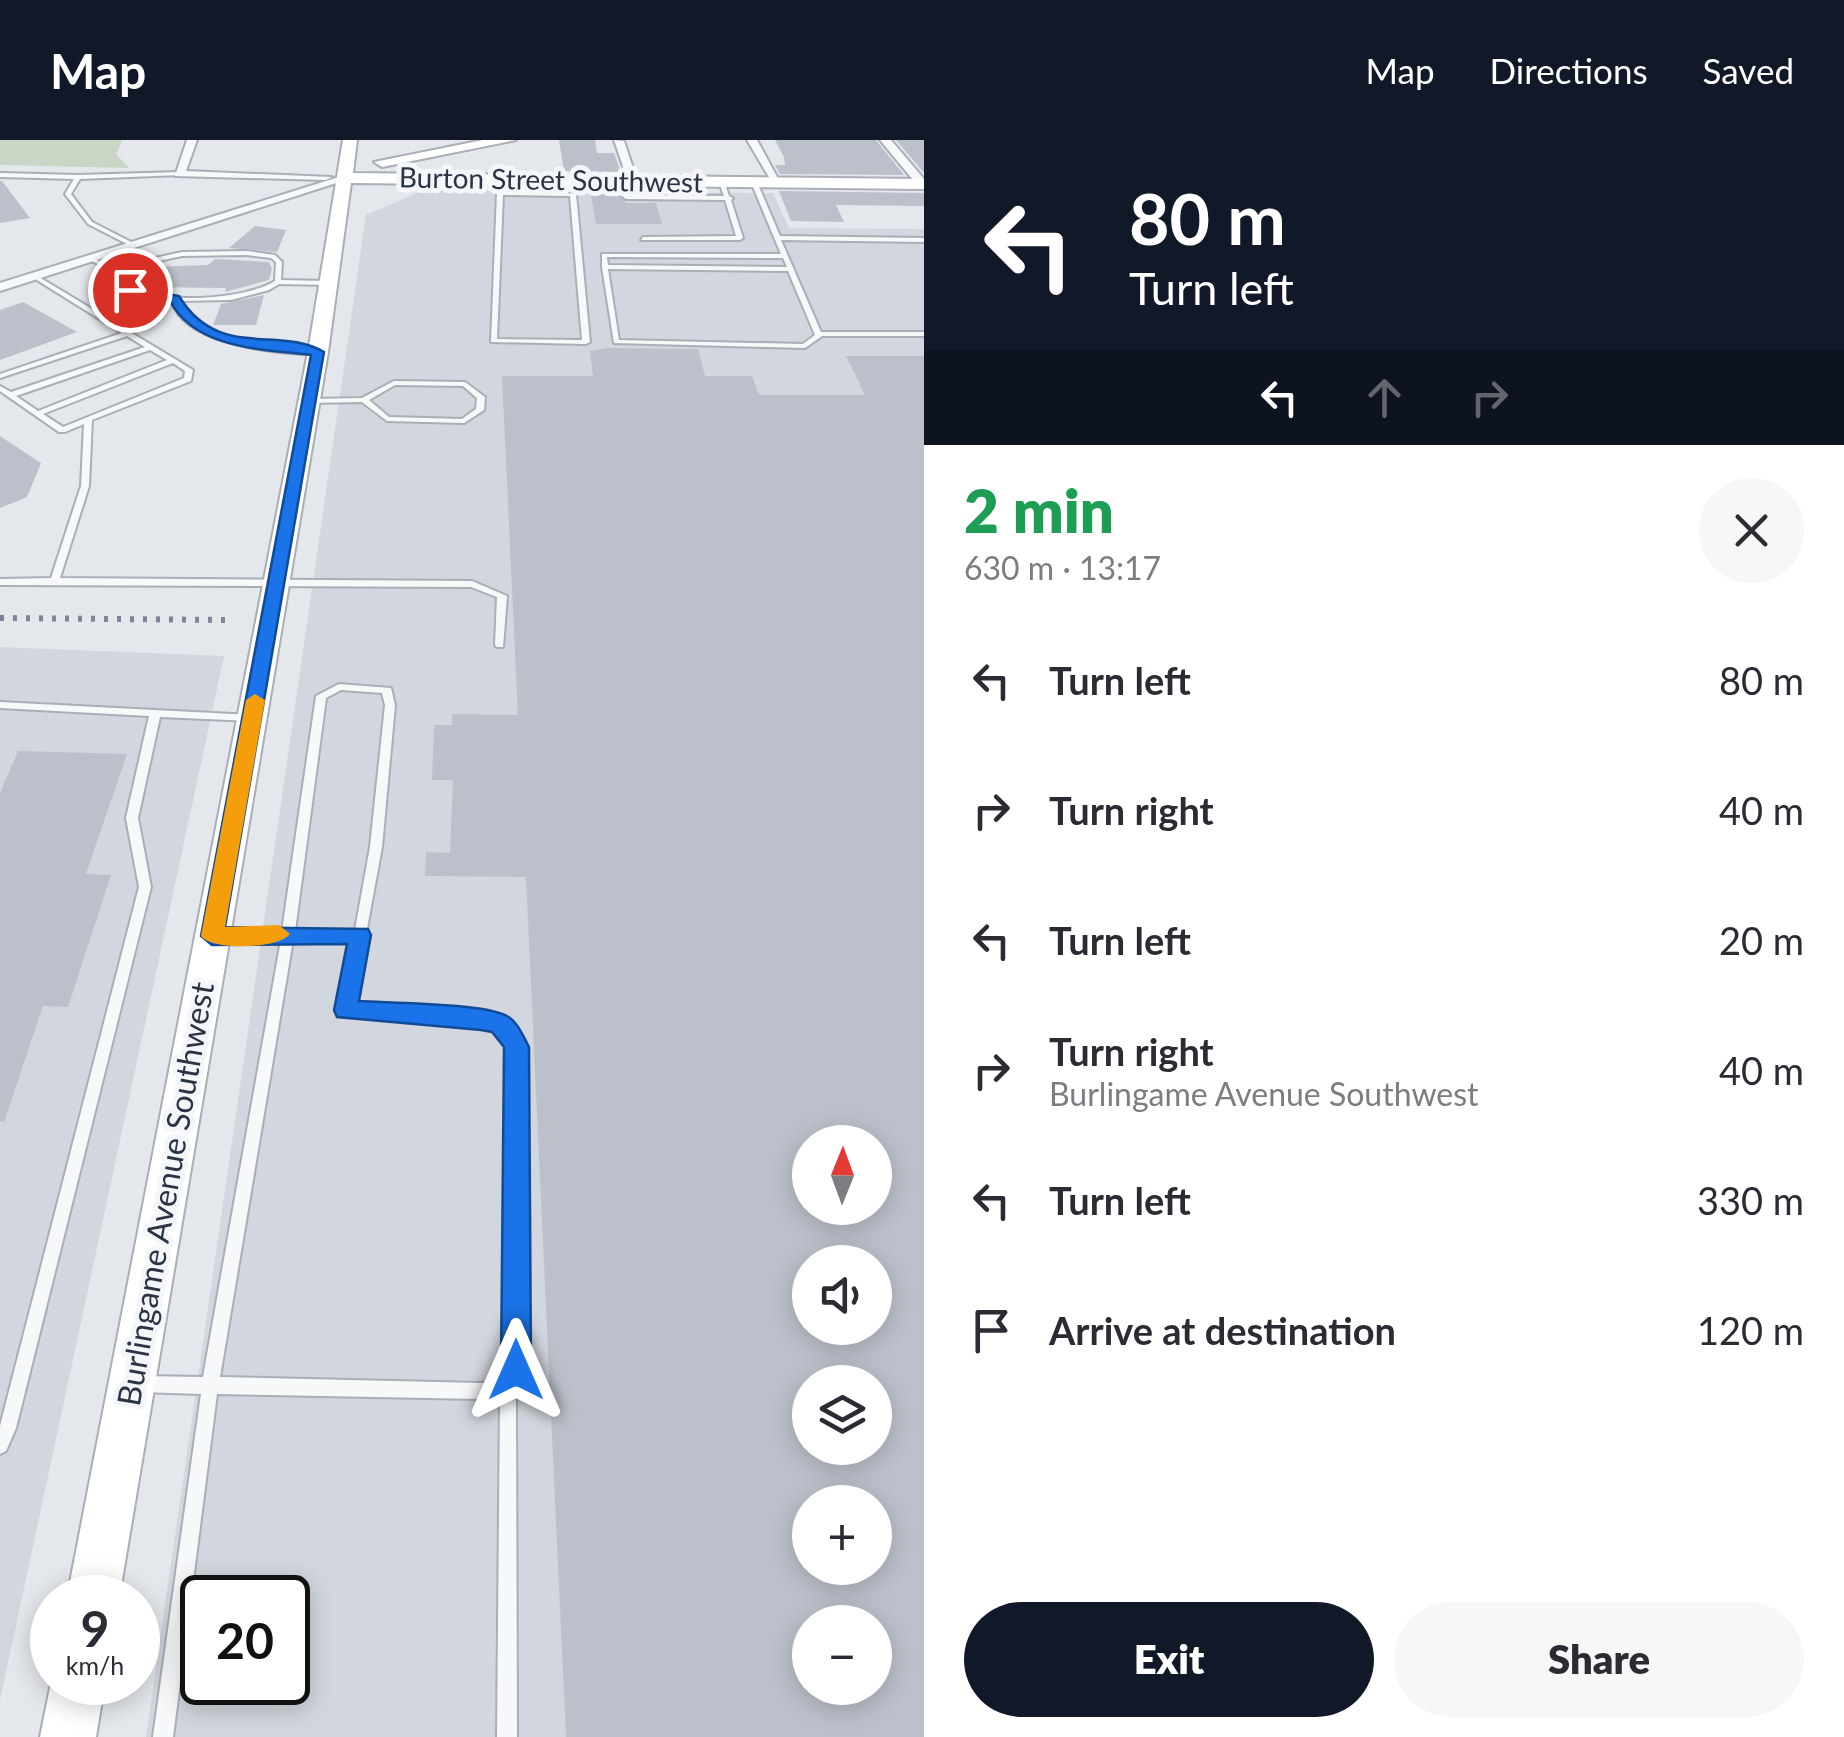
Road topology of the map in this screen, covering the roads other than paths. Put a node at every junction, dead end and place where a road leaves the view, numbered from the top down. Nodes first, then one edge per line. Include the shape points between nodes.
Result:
1 (192, 140) edge
2 (439, 140) edge
3 (509, 140) edge
4 (752, 140) edge
5 (885, 140) edge
6 (619, 141) edge
7 (486, 142) edge
8 (347, 159) edge
9 (179, 174) junction
10 (0, 175) edge
11 (78, 177) junction
12 (498, 179) junction
13 (754, 182) junction
14 (777, 182) junction
15 (923, 184) edge
16 (627, 186) junction
17 (552, 187) junction
18 (726, 190) junction
19 (340, 219) junction
20 (778, 238) junction
21 (643, 239) dead end
22 (924, 240) edge
23 (133, 245) junction
24 (785, 256) junction
25 (90, 259) junction
26 (606, 267) junction
27 (113, 269) junction
28 (791, 269) junction
29 (34, 276) junction
30 (278, 282) junction
31 (328, 283) junction
32 (0, 287) edge
33 (174, 298) junction
34 (128, 333) junction
35 (818, 334) junction
36 (924, 334) edge
37 (151, 347) junction
38 (318, 352) junction
39 (174, 360) junction
40 (0, 376) edge
41 (0, 388) edge
42 (11, 395) junction
43 (364, 400) junction
44 (309, 401) junction
45 (37, 414) junction
46 (88, 419) junction
47 (277, 580) junction
48 (56, 581) junction
49 (0, 582) edge
50 (500, 646) dead end
51 (0, 705) edge
52 (154, 714) junction
53 (252, 718) junction
54 (288, 934) junction
55 (360, 935) junction
56 (212, 936) junction
57 (132, 1384) junction
58 (210, 1386) junction
59 (508, 1389) junction
60 (0, 1445) edge
61 (98, 1575) edge
62 (74, 1705) edge
63 (68, 1737) edge
64 (163, 1737) edge
65 (507, 1737) edge

1 - 9 street
2 - 8 street
3 - 7 street
4 - 14 street
5 - 15 street
6 - 16 street
7 - 8 street via 371,164
8 - 9 street, Burton Street Southwest
8 - 12 street, Burton Street Southwest
8 - 19 street, Burlingame Avenue Southwest
8 - 23 street
9 - 11 lane
10 - 11 lane
11 - 23 lane via 68,194 90,222
12 - 17 street, Burton Street Southwest
12 - 19 street via 393,187
13 - 14 street, Burton Street Southwest
13 - 18 street, Burton Street Southwest
13 - 20 lane
14 - 15 street, Burton Street Southwest
16 - 17 street, Burton Street Southwest
16 - 18 street, Burton Street Southwest
17 - 17 lane via 573,194 586,342 493,341 500,193
18 - 21 lane via 740,238
19 - 31 street, Burlingame Avenue Southwest
20 - 22 lane
20 - 24 lane
23 - 25 street
24 - 26 lane via 604,255
24 - 28 lane
25 - 27 lane
25 - 29 street
26 - 28 lane
26 - 35 lane via 616,342 805,346
27 - 30 lane via 182,254 246,253 273,256
27 - 33 lane via 130,290
28 - 35 lane
29 - 32 street
29 - 34 lane
30 - 31 lane
30 - 33 lane via 261,295
31 - 38 street, Burlingame Avenue Southwest
33 - 38 lane via 185,318 232,341
34 - 37 lane
34 - 40 lane
35 - 36 lane
37 - 39 lane
37 - 42 lane
38 - 44 street, Burlingame Avenue Southwest
39 - 45 lane
39 - 46 lane via 189,370 188,378
41 - 42 lane
42 - 45 lane
43 - 43 lane via 387,419 464,421 480,410 480,397 465,384 394,383
43 - 44 lane
44 - 47 street, Burlingame Avenue Southwest
45 - 46 lane via 62,430
46 - 48 lane via 84,486
47 - 48 lane
47 - 50 lane via 472,584 502,596
47 - 53 street, Burlingame Avenue Southwest
48 - 49 lane
51 - 52 lane
52 - 53 lane
52 - 60 lane via 132,818 145,887
53 - 56 street, Burlingame Avenue Southwest
54 - 55 lane
54 - 55 lane via 321,696 338,687 368,687 387,690 390,704
54 - 56 lane
54 - 58 lane
55 - 59 lane via 346,1010 499,1023 517,1047 516,1370
56 - 57 street, Burlingame Avenue Southwest
57 - 58 lane
57 - 61 street, Burlingame Avenue Southwest
58 - 59 lane
58 - 64 lane
59 - 65 lane
62 - 63 street

